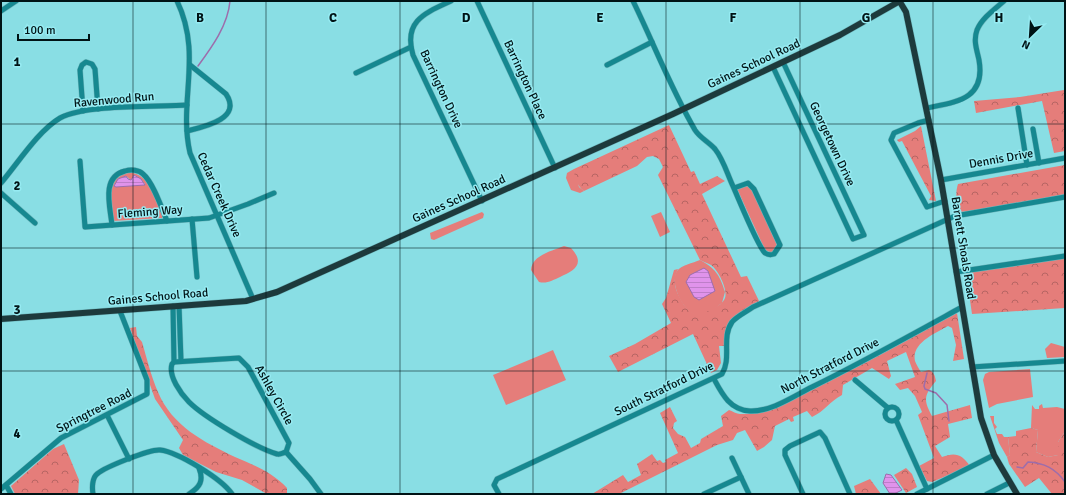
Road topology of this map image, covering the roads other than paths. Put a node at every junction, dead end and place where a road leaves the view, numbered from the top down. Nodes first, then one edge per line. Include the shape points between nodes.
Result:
1 (16, 1) edge
2 (177, 1) edge
3 (451, 1) edge
4 (476, 1) edge
5 (633, 1) edge
6 (900, 1) edge
7 (1004, 1) edge
8 (1, 11) edge
9 (652, 42) junction
10 (411, 47) junction
11 (783, 62) junction
12 (190, 65) junction
13 (607, 65) dead end
14 (774, 67) junction
15 (356, 73) dead end
16 (187, 105) junction
17 (684, 108) junction
18 (927, 108) junction
19 (1018, 108) dead end
20 (98, 109) junction
21 (83, 111) junction
22 (929, 120) junction
23 (1033, 129) dead end
24 (187, 131) junction
25 (1065, 158) edge
26 (80, 161) dead end
27 (1039, 163) junction
28 (1027, 165) junction
29 (555, 168) junction
30 (941, 180) junction
31 (1, 183) edge
32 (734, 188) junction
33 (274, 192) dead end
34 (1, 194) edge
35 (1065, 197) edge
36 (482, 201) junction
37 (944, 201) junction
38 (218, 216) junction
39 (192, 219) junction
40 (948, 219) junction
41 (167, 221) junction
42 (36, 223) dead end
43 (112, 225) junction
44 (1065, 256) edge
45 (956, 272) junction
46 (197, 277) dead end
47 (253, 299) junction
48 (176, 306) junction
49 (962, 307) junction
50 (120, 311) junction
51 (1, 319) edge
52 (181, 361) junction
53 (1065, 361) edge
54 (174, 362) junction
55 (972, 367) junction
56 (714, 379) junction
57 (855, 380) dead end
58 (888, 408) junction
59 (107, 415) junction
60 (896, 420) junction
61 (286, 452) junction
62 (994, 456) junction
63 (732, 458) dead end
64 (129, 459) junction
65 (199, 468) junction
66 (742, 477) junction
67 (1009, 483) junction
68 (6, 485) junction
69 (1, 489) edge
70 (927, 489) junction
71 (11, 494) edge
72 (93, 494) edge
73 (189, 494) edge
74 (232, 494) edge
75 (320, 494) edge
76 (499, 494) edge
77 (704, 494) edge
78 (749, 494) edge
79 (803, 494) edge
80 (850, 494) edge
81 (917, 494) edge
82 (987, 494) edge
83 (1017, 494) edge

1 - 8 street
2 - 12 street, Cedar Creek Drive via 188,31
3 - 10 street, Barrington Drive via 427,12 418,20 412,31
4 - 29 street, Barrington Place
5 - 9 street
6 - 11 main road, Gaines School Road via 840,35
6 - 18 main road, Barnett Shoals Road via 906,12
7 - 18 street via 984,19 977,30 975,46 980,71 974,90 959,101
9 - 13 street
9 - 17 street
10 - 15 street
10 - 36 street, Barrington Drive
11 - 14 main road, Gaines School Road
11 - 14 street, Georgetown Drive via 864,235 853,239
12 - 16 street, Cedar Creek Drive
12 - 24 street via 226,94 230,106 219,120
14 - 17 main road, Gaines School Road
16 - 20 street, Ravenwood Run
16 - 24 street, Cedar Creek Drive
17 - 29 main road, Gaines School Road
17 - 32 street via 696,131 720,156
18 - 22 main road, Barnett Shoals Road
19 - 28 street
20 - 21 street, Ravenwood Run
20 - 21 street via 95,69 92,64 86,62 80,70
21 - 31 street, Ravenwood Run via 60,118 46,129
22 - 30 main road, Barnett Shoals Road
22 - 37 street via 894,133 892,140 927,207
23 - 27 street
24 - 38 street, Cedar Creek Drive via 192,160
25 - 27 street, Dennis Drive
26 - 43 street, Fleming Way via 85,227
27 - 28 street, Dennis Drive
28 - 30 street, Dennis Drive
29 - 36 main road, Gaines School Road
30 - 37 main road, Barnett Shoals Road
32 - 32 street via 748,183 754,189 780,245 774,254 769,255 763,249
33 - 38 street, Fleming Way
34 - 42 street
35 - 40 street, South Stratford Drive
36 - 47 main road, Gaines School Road via 291,286
37 - 40 main road, Barnett Shoals Road
38 - 39 street, Fleming Way
38 - 47 street, Cedar Creek Drive
39 - 41 street, Fleming Way
39 - 46 street
40 - 45 main road, Barnett Shoals Road
40 - 56 street, South Stratford Drive via 753,307 736,318 727,336 725,369
41 - 43 street, Fleming Way
41 - 43 street via 143,173 126,170 113,178 108,187
44 - 45 street
45 - 49 main road, Barnett Shoals Road
47 - 48 main road, Gaines School Road
48 - 50 main road, Gaines School Road
48 - 52 street
48 - 54 street
49 - 55 main road, Barnett Shoals Road
49 - 56 street, North Stratford Drive via 853,367 770,407 750,411 735,407 725,398
50 - 51 main road, Gaines School Road
50 - 59 street, Springtree Road via 147,380 148,389 145,396
52 - 54 street, Ashley Circle
52 - 61 street, Ashley Circle via 242,359 289,443
53 - 55 street
54 - 61 street via 171,370 179,390 198,410 256,445 278,454
55 - 62 main road, Barnett Shoals Road via 981,418
56 - 76 street, South Stratford Drive via 497,479 494,485
57 - 58 street
58 - 60 street via 886,418
58 - 60 street via 896,408 899,411
59 - 64 street
59 - 68 street, Springtree Road via 61,438
60 - 70 street
61 - 75 street
62 - 67 main road, Barnett Shoals Road
62 - 70 street
63 - 66 street
64 - 65 street via 159,450
64 - 72 street via 97,474 93,482
65 - 73 street via 202,475 201,483
65 - 74 street via 218,479
66 - 77 street
66 - 78 street
67 - 82 street
67 - 83 main road, Barnett Shoals Road
68 - 69 street, Springtree Road
68 - 71 street
70 - 81 street
79 - 80 street via 785,450 820,432

